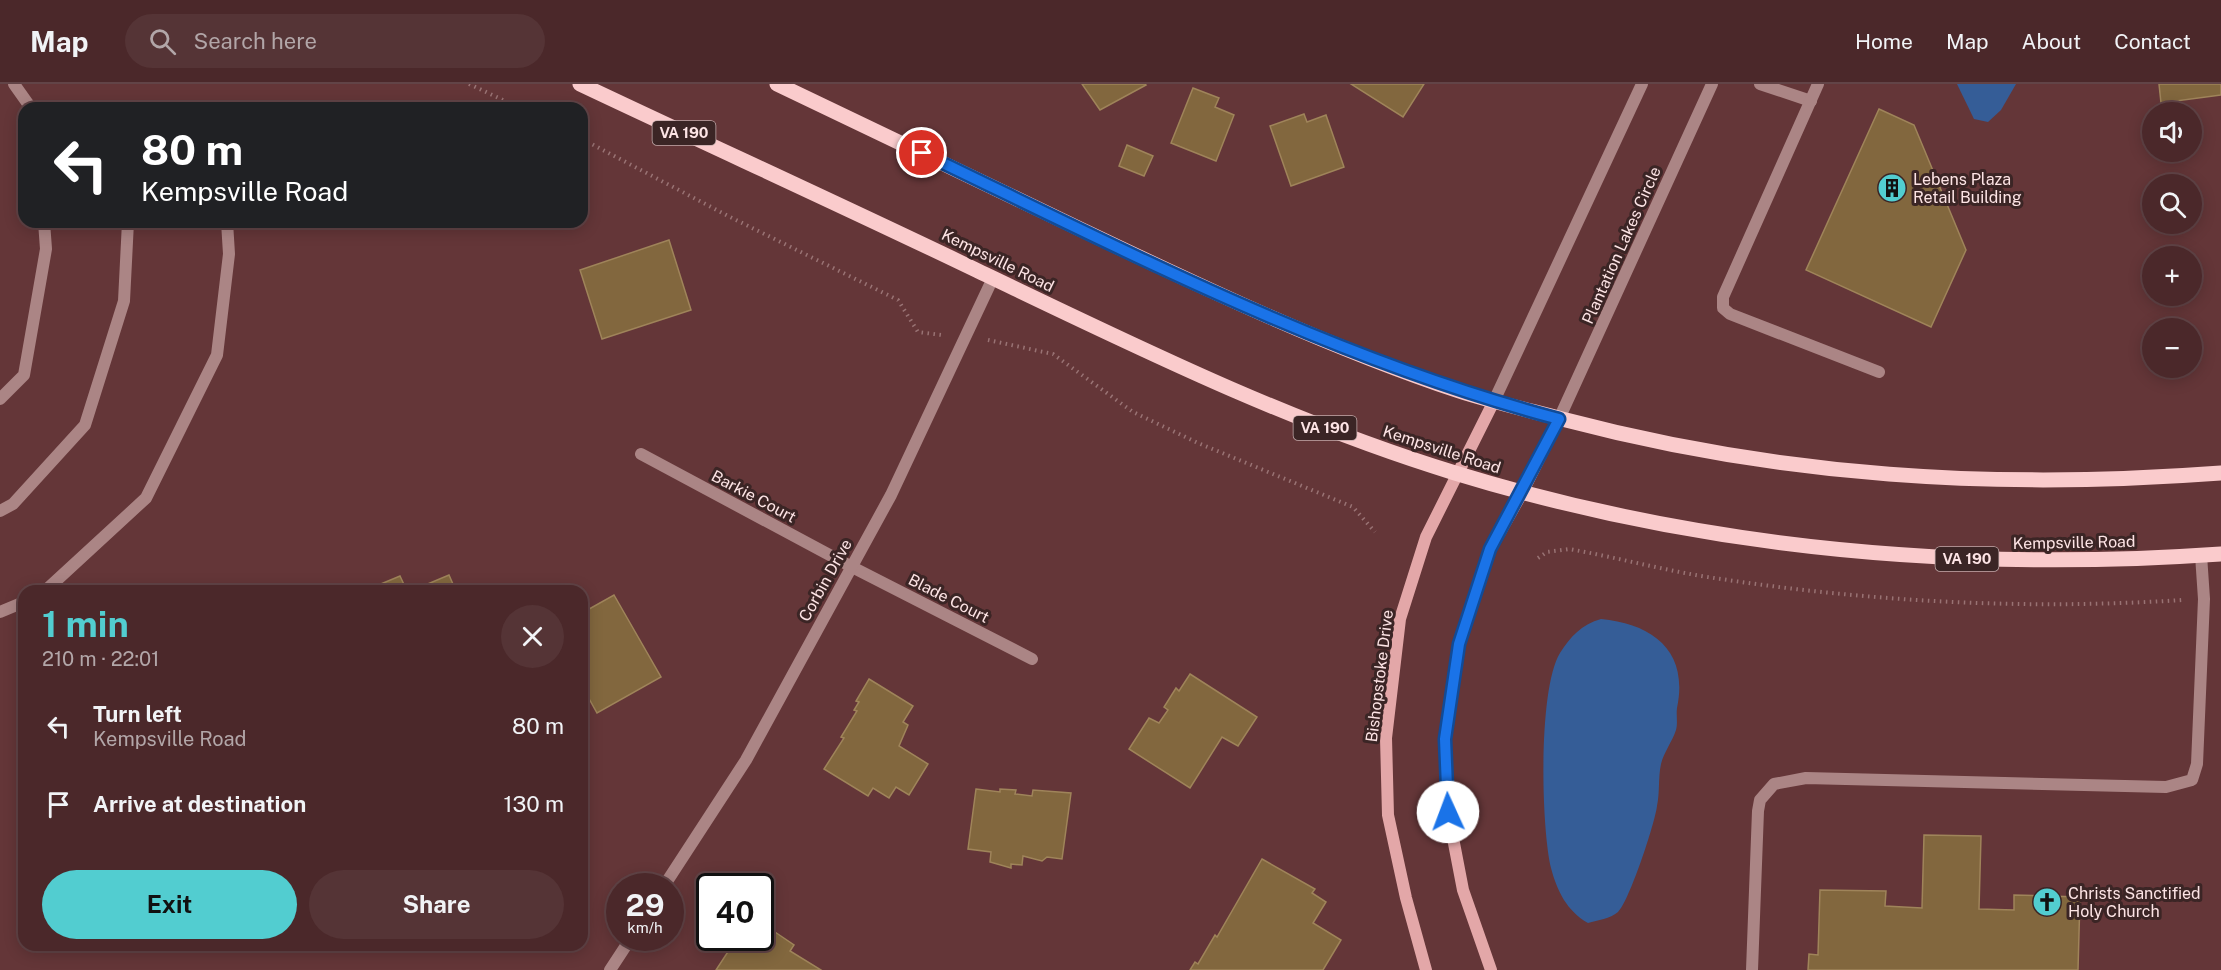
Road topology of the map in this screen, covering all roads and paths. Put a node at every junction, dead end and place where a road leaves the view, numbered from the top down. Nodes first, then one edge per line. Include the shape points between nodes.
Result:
1 (14, 84) edge
2 (469, 84) edge
3 (580, 84) edge
4 (777, 84) edge
5 (1642, 84) edge
6 (1712, 84) edge
7 (1760, 84) edge
8 (1818, 84) edge
9 (1811, 101) junction
10 (27, 102) edge
11 (507, 102) edge
12 (44, 228) edge
13 (128, 228) edge
14 (227, 228) edge
15 (993, 278) junction
16 (1879, 372) dead end
17 (0, 399) edge
18 (1494, 401) junction
19 (1559, 419) junction
20 (641, 454) dead end
21 (2221, 473) edge
22 (1456, 474) junction
23 (1522, 493) junction
24 (0, 511) edge
25 (2221, 554) edge
26 (2201, 555) junction
27 (1538, 558) dead end
28 (852, 567) junction
29 (52, 585) edge
30 (2204, 599) junction
31 (18, 604) edge
32 (0, 612) edge
33 (1032, 659) dead end
34 (672, 873) edge
35 (622, 951) edge
36 (610, 970) edge
37 (1426, 970) edge
38 (1491, 970) edge
39 (1752, 970) edge

1 - 10 street
2 - 11 path
3 - 15 main road, Kempsville Road / VA 190
4 - 18 main road via 1213,292 1334,345
5 - 18 street
6 - 19 street, Plantation Lakes Circle
7 - 9 street
8 - 9 street
9 - 16 street via 1723,297 1724,308 1730,315
12 - 17 street via 46,249 24,375
13 - 24 street via 124,301 85,425 13,504
14 - 29 street via 229,254 217,356 146,498
15 - 22 main road, Kempsville Road / VA 190 via 1137,347 1317,425
15 - 28 street, Corbin Drive via 891,495
18 - 19 main road
18 - 22 street, Bishopstoke Drive
19 - 21 main road via 1776,464 1895,476 2024,482
19 - 23 street
20 - 28 street, Barkie Court
22 - 23 main road, Kempsville Road / VA 190
22 - 37 street, Bishopstoke Drive via 1426,537 1400,619 1386,738 1388,814
23 - 26 main road, Kempsville Road / VA 190 via 1632,519 1759,541 1887,556 2013,561 2139,560
23 - 38 street via 1490,549 1459,644 1445,739 1448,812 1463,890
25 - 26 main road, Kempsville Road / VA 190
26 - 30 street
27 - 30 path via 1547,552 1569,549 1718,579 1921,601 2124,604
28 - 33 street, Blade Court
28 - 34 street, Corbin Drive via 746,760
30 - 39 street via 2197,764 2192,780 2166,787 1814,778 1774,784 1760,800 1758,811
31 - 32 street
35 - 36 street

